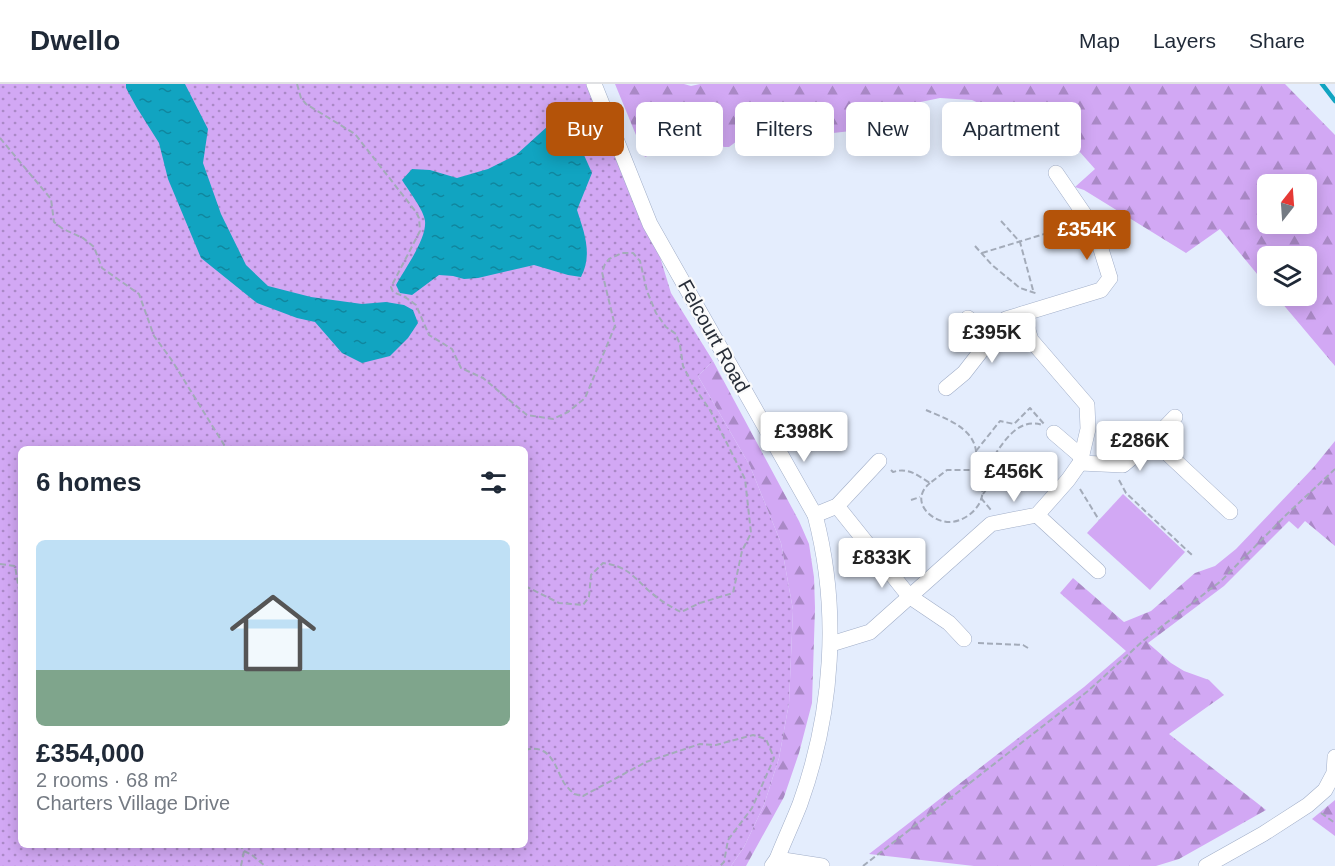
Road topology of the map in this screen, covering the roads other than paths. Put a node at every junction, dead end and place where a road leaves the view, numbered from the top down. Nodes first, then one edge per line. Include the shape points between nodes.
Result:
1 (594, 84) edge
2 (1056, 172) dead end
3 (1023, 314) junction
4 (968, 318) dead end
5 (990, 339) junction
6 (946, 388) dead end
7 (1175, 417) dead end
8 (1054, 433) dead end
9 (1153, 440) junction
10 (1081, 460) junction
11 (879, 461) road end
12 (837, 506) junction
13 (1230, 512) dead end
14 (1037, 515) junction
15 (815, 516) junction
16 (1098, 572) dead end
17 (909, 596) junction
18 (964, 639) road end
19 (831, 644) junction
20 (1335, 758) edge
21 (774, 862) edge
22 (822, 866) edge
23 (1206, 866) edge

1 - 15 street, Felcourt Road via 650,224
2 - 3 street via 1095,230 1110,278 1101,290
3 - 5 street via 1006,320
3 - 10 street via 1031,340 1088,405 1088,429
4 - 5 street
5 - 6 street via 964,373
7 - 9 street
8 - 10 street
9 - 10 street via 1124,465
9 - 13 street
10 - 14 street
11 - 12 street
12 - 15 street
12 - 17 street
14 - 16 street
14 - 17 street via 991,524
15 - 19 street, Felcourt Road via 824,548
17 - 18 street via 949,622
17 - 19 street via 870,632
19 - 21 street, Felcourt Road via 825,708 814,759 800,804
20 - 23 street via 1334,773 1325,790 1308,805
21 - 22 street

